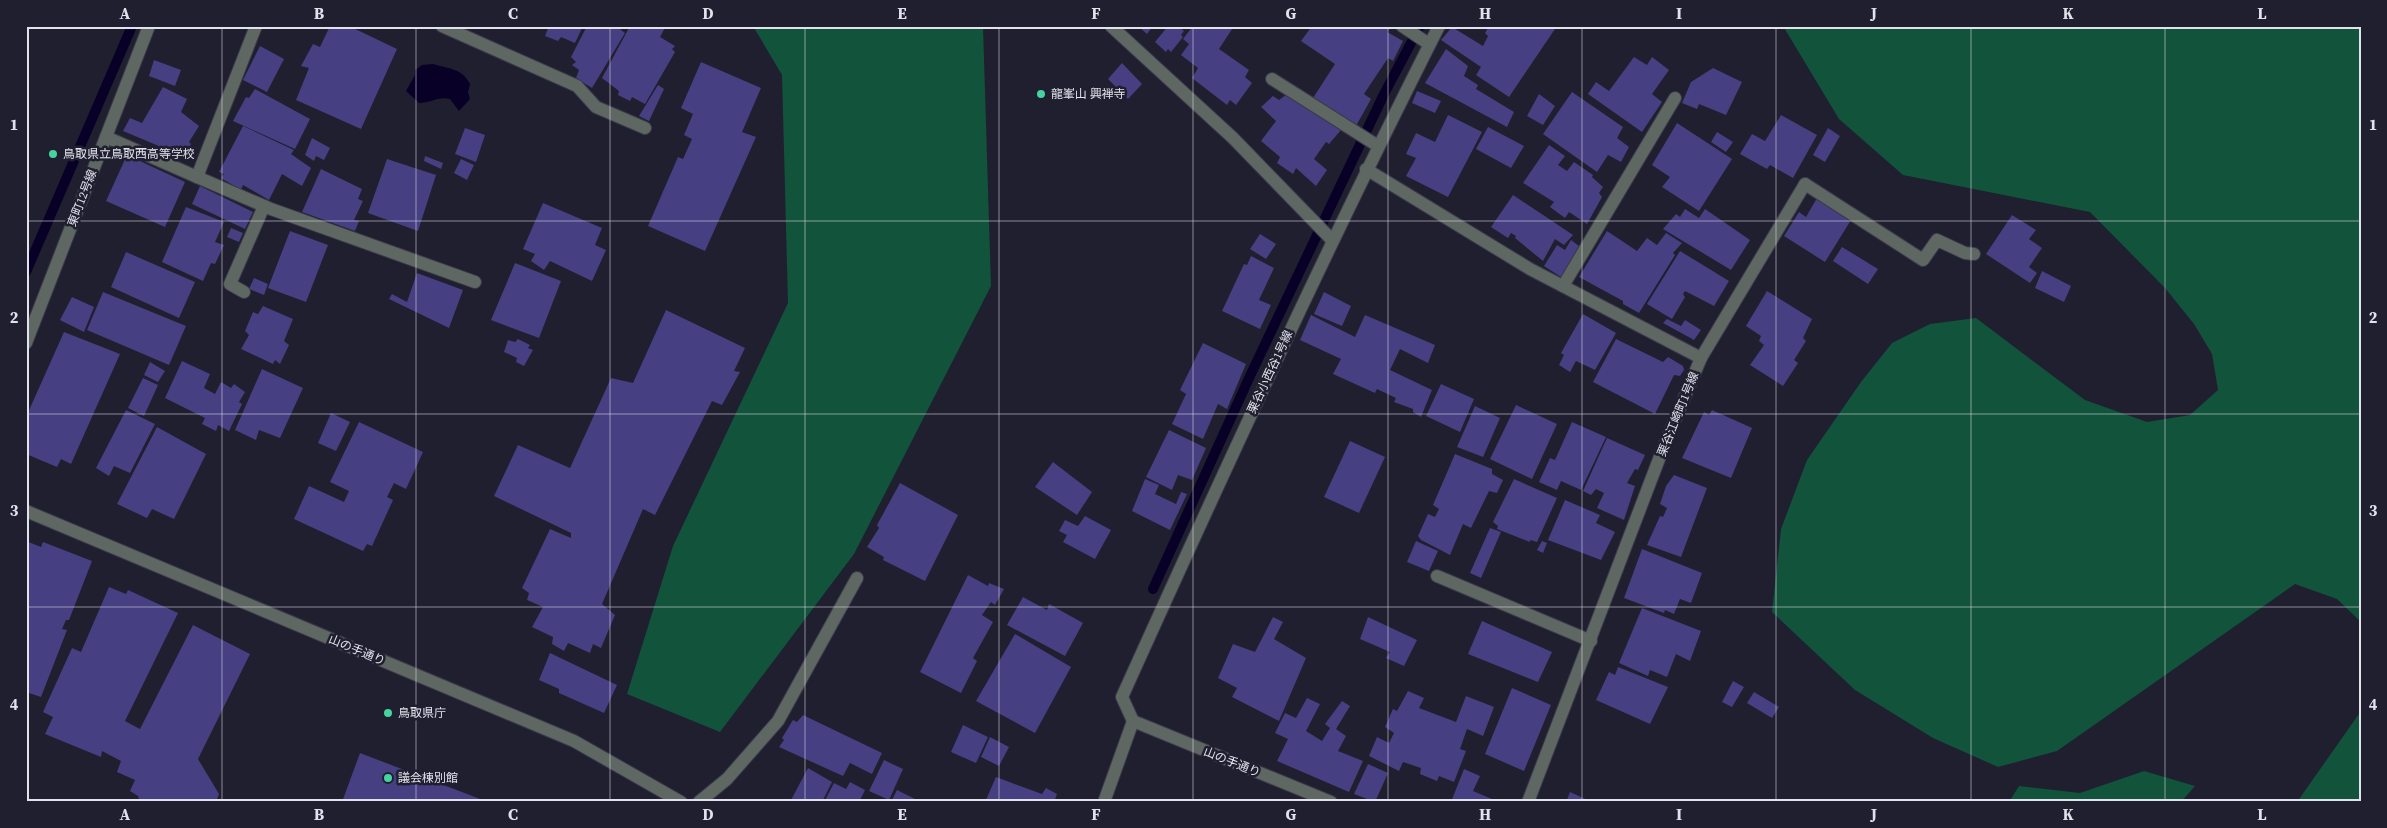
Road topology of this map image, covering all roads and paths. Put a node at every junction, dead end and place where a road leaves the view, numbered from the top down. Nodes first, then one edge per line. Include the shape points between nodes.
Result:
1 (149, 26) edge
2 (256, 26) edge
3 (442, 26) edge
4 (1111, 26) edge
5 (1402, 26) edge
6 (1438, 26) edge
7 (1430, 44) junction
8 (1272, 79) dead end
9 (1675, 98) dead end
10 (644, 128) dead end
11 (106, 137) junction
12 (1378, 146) junction
13 (1366, 169) junction
14 (197, 177) junction
15 (264, 206) junction
16 (1332, 240) junction
17 (1974, 254) dead end
18 (475, 282) dead end
19 (1562, 286) junction
20 (244, 292) dead end
21 (26, 342) edge
22 (1701, 358) junction
23 (26, 511) edge
24 (1437, 576) dead end
25 (857, 578) dead end
26 (1591, 641) junction
27 (1134, 721) junction
28 (681, 802) edge
29 (699, 802) edge
30 (1104, 802) edge
31 (1331, 802) edge
32 (1528, 802) edge

1 - 11 street, 東町12号線
2 - 14 street
3 - 10 street via 577,86 596,107
4 - 16 street via 1233,138
5 - 7 street
6 - 7 street, 栗谷小西谷1号線
7 - 12 street, 栗谷小西谷1号線
8 - 12 street
9 - 19 street
11 - 14 street
11 - 21 street, 東町12号線
12 - 13 street, 栗谷小西谷1号線
13 - 16 street, 栗谷小西谷1号線
13 - 19 street, 栗谷江崎町1号線
14 - 15 street
15 - 18 street
15 - 20 street via 230,284
16 - 27 street, 栗谷小西谷1号線 via 1122,697
17 - 22 street via 1937,240 1923,260 1804,184
19 - 22 street, 栗谷江崎町1号線
22 - 26 street, 栗谷江崎町1号線 via 1664,446
23 - 28 street, 山の手通り via 574,741
24 - 26 street
25 - 29 street via 778,722 727,779
26 - 32 street, 栗谷江崎町1号線
27 - 30 street
27 - 31 street, 山の手通り

